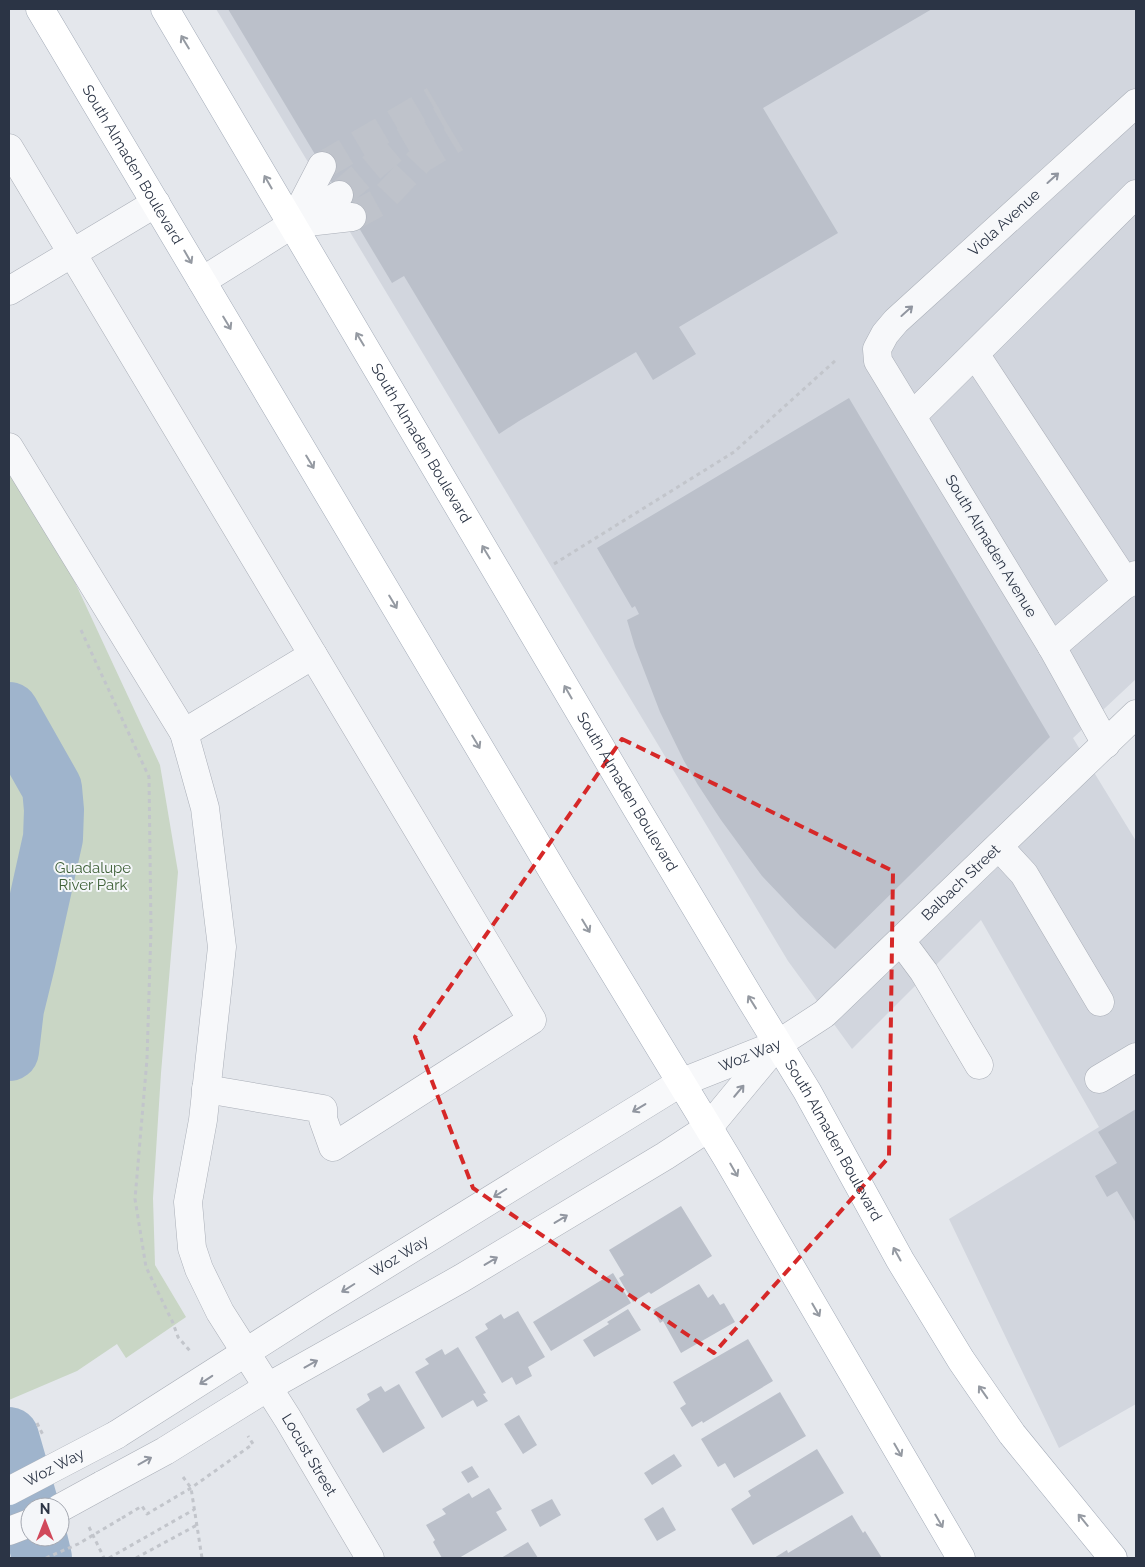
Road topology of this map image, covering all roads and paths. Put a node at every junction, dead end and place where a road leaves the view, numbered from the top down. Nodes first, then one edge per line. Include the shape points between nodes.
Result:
1 (40, 9) edge
2 (165, 9) edge
3 (1136, 103) edge
4 (9, 148) edge
5 (322, 166) tunnel mouth
6 (1136, 194) edge
7 (156, 203) junction
8 (346, 206) tunnel mouth
9 (292, 224) junction
10 (72, 253) junction
11 (202, 281) junction
12 (9, 291) edge
13 (877, 349) joint
14 (975, 354) junction
15 (836, 360) dead end
16 (912, 416) junction
17 (9, 447) edge
18 (554, 564) dead end
19 (1131, 580) edge
20 (81, 628) dead end
21 (1052, 647) junction
22 (313, 655) junction
23 (1136, 714) edge
24 (184, 733) junction
25 (1106, 744) junction
26 (999, 847) junction
27 (901, 941) junction
28 (1100, 1002) dead end
29 (778, 1044) junction
30 (1136, 1057) edge
31 (980, 1065) dead end
32 (1099, 1079) dead end
33 (680, 1083) junction
34 (206, 1089) junction
35 (708, 1128) junction
36 (246, 1352) junction
37 (211, 1376) junction
38 (268, 1388) junction
39 (232, 1410) junction
40 (191, 1488) junction
41 (9, 1491) edge
42 (70, 1503) edge
43 (195, 1509) junction
44 (197, 1525) junction
45 (46, 1558) edge
46 (109, 1558) edge
47 (136, 1558) edge
48 (202, 1558) edge
49 (370, 1558) edge
50 (961, 1558) edge
51 (1113, 1558) edge

1 - 7 main road, South Almaden Boulevard
9 -> 2 main road, South Almaden Boulevard
13 -> 3 street, Viola Avenue via 896,321
4 - 10 street
5 - 9 street
6 - 14 street
7 - 10 street
7 -> 11 main road, South Almaden Boulevard
8 - 9 street
9 - 11 street
29 -> 9 main road, South Almaden Boulevard
10 - 12 street
10 - 22 street
11 -> 33 main road, South Almaden Boulevard
13 - 16 street, South Almaden Avenue via 878,361
14 - 16 street
14 - 19 street
15 - 18 path via 734,452
16 - 21 street, South Almaden Avenue
17 - 24 street, Locust Street
19 - 21 street
20 - 37 path via 149,778 151,929 147,1059 135,1199 146,1268 178,1337
21 - 25 street, South Almaden Avenue
22 - 24 street
22 - 34 street via 532,1020 333,1148 322,1119 323,1109
23 - 25 street, Balbach Street
24 - 34 street, Locust Street via 205,808 222,946
25 - 26 street, Balbach Street
26 - 27 street, Balbach Street
26 - 28 street via 1024,874
27 - 29 street, Balbach Street via 824,1014
27 - 31 street via 924,972
29 - 33 street, Woz Way
35 -> 29 street, Woz Way
51 -> 29 main road, South Almaden Boulevard via 1012,1434 961,1360 900,1260
30 - 32 street
33 - 35 main road, South Almaden Boulevard
33 -> 36 street, Woz Way
34 - 36 street, Locust Street via 188,1202 192,1248 220,1312
38 -> 35 street, Woz Way via 462,1278
35 -> 50 main road, South Almaden Boulevard
36 - 37 street, Woz Way
36 - 38 street, Locust Street
37 -> 41 street, Woz Way, bridge via 116,1436
38 - 39 street, Woz Way
38 - 49 street, Locust Street
39 - 40 path via 253,1444
42 -> 39 street, Woz Way, bridge
40 - 43 path
40 - 45 path, bridge via 147,1514 142,1506 78,1544
43 - 44 path
43 - 46 path
44 - 47 path
44 - 48 path

